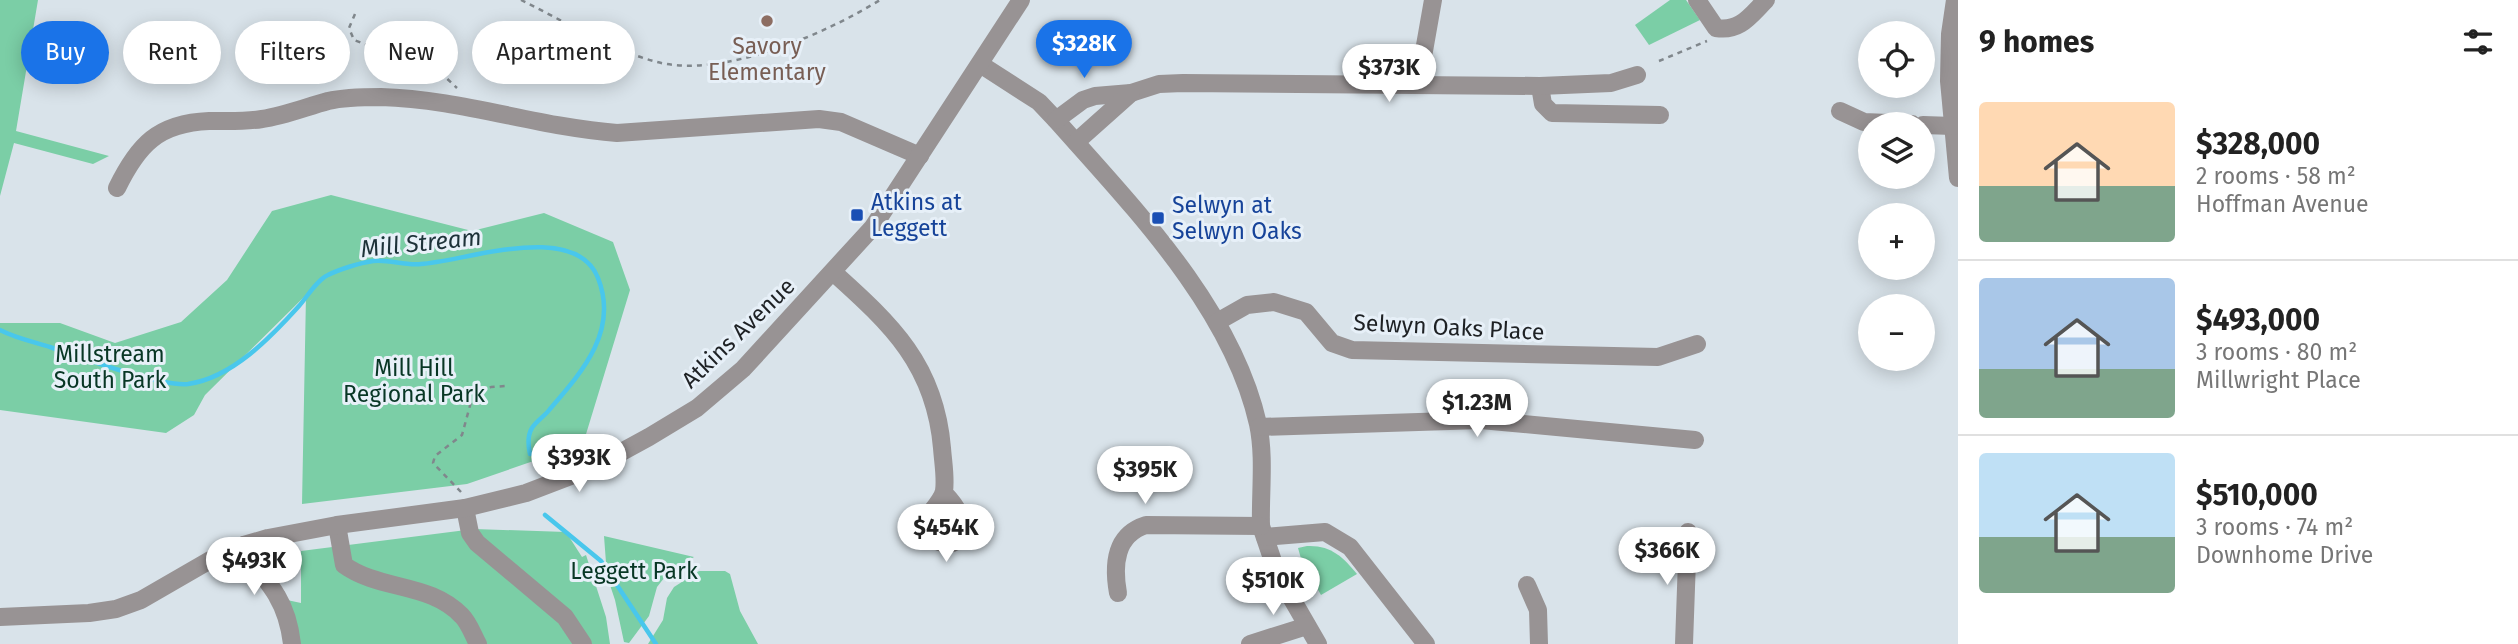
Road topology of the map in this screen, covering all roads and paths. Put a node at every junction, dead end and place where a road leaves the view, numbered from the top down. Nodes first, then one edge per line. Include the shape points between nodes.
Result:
1 (521, 0) edge
2 (880, 0) edge
3 (1021, 0) edge
4 (1433, 0) edge
5 (1696, 0) edge
6 (1766, 0) edge
7 (1955, 0) edge
8 (355, 14) dead end
9 (1712, 34) junction
10 (1659, 61) dead end
11 (981, 64) junction
12 (1637, 75) dead end
13 (1418, 85) junction
14 (1540, 86) junction
15 (1131, 93) junction
16 (467, 106) junction
17 (1840, 111) dead end
18 (1660, 115) dead end
19 (1858, 119) edge
20 (1056, 120) junction
21 (1935, 125) edge
22 (1953, 126) junction
23 (1076, 142) junction
24 (920, 156) junction
25 (1958, 178) edge
26 (117, 188) dead end
27 (833, 272) junction
28 (1217, 322) junction
29 (1698, 344) dead end
30 (505, 386) dead end
31 (1259, 427) junction
32 (1695, 440) dead end
33 (944, 493) dead end
34 (465, 508) junction
35 (337, 526) junction
36 (1263, 531) junction
37 (1688, 532) dead end
38 (244, 545) junction
39 (1527, 585) dead end
40 (1118, 593) dead end
41 (0, 617) edge
42 (1307, 626) junction
43 (292, 644) edge
44 (478, 644) edge
45 (583, 644) edge
46 (1250, 644) edge
47 (1318, 644) edge
48 (1426, 644) edge
49 (1539, 644) edge
50 (1684, 644) edge

1 - 2 path via 635,54 677,65 726,61 787,46
3 - 11 street, Atkins Avenue
4 - 13 street
5 - 9 street
6 - 9 street via 1744,22
7 - 22 street via 1949,69
8 - 16 path via 349,28 354,40 441,73
9 - 10 path
11 - 20 street via 1039,102
11 - 24 street, Atkins Avenue
12 - 14 street via 1611,83
13 - 14 street
13 - 15 street via 1183,83 1159,84
14 - 18 street via 1543,104 1552,113
15 - 20 street via 1083,100
15 - 23 street
16 - 24 street via 586,131 617,133 819,119 841,122
16 - 26 street via 355,98 330,100 263,119 180,124 153,137 128,164
17 - 19 street
20 - 23 street
21 - 22 street
22 - 25 street
23 - 28 street via 1166,247
24 - 27 street, Atkins Avenue via 873,227
27 - 33 street via 891,326 929,386 939,418
27 - 34 street, Atkins Avenue via 743,369 697,408 594,467 526,494
28 - 29 street, Selwyn Oaks Place via 1247,305 1273,302 1306,312 1332,343 1352,350 1658,357
28 - 31 street via 1240,366
30 - 34 path via 491,387 471,402 462,435 433,461 460,489
31 - 32 street via 1481,420
31 - 36 street
34 - 35 street, Atkins Avenue
34 - 45 street via 477,543 565,617
35 - 38 street, Atkins Avenue
35 - 44 street via 344,565 357,575 444,600 463,617
36 - 40 street via 1135,528 1126,536 1115,562
36 - 42 street via 1277,573
36 - 48 street via 1325,532 1350,547
37 - 50 street
38 - 41 street, Atkins Avenue via 116,609
38 - 43 street via 277,596 289,622
39 - 49 street via 1538,610
42 - 46 street
42 - 47 street

